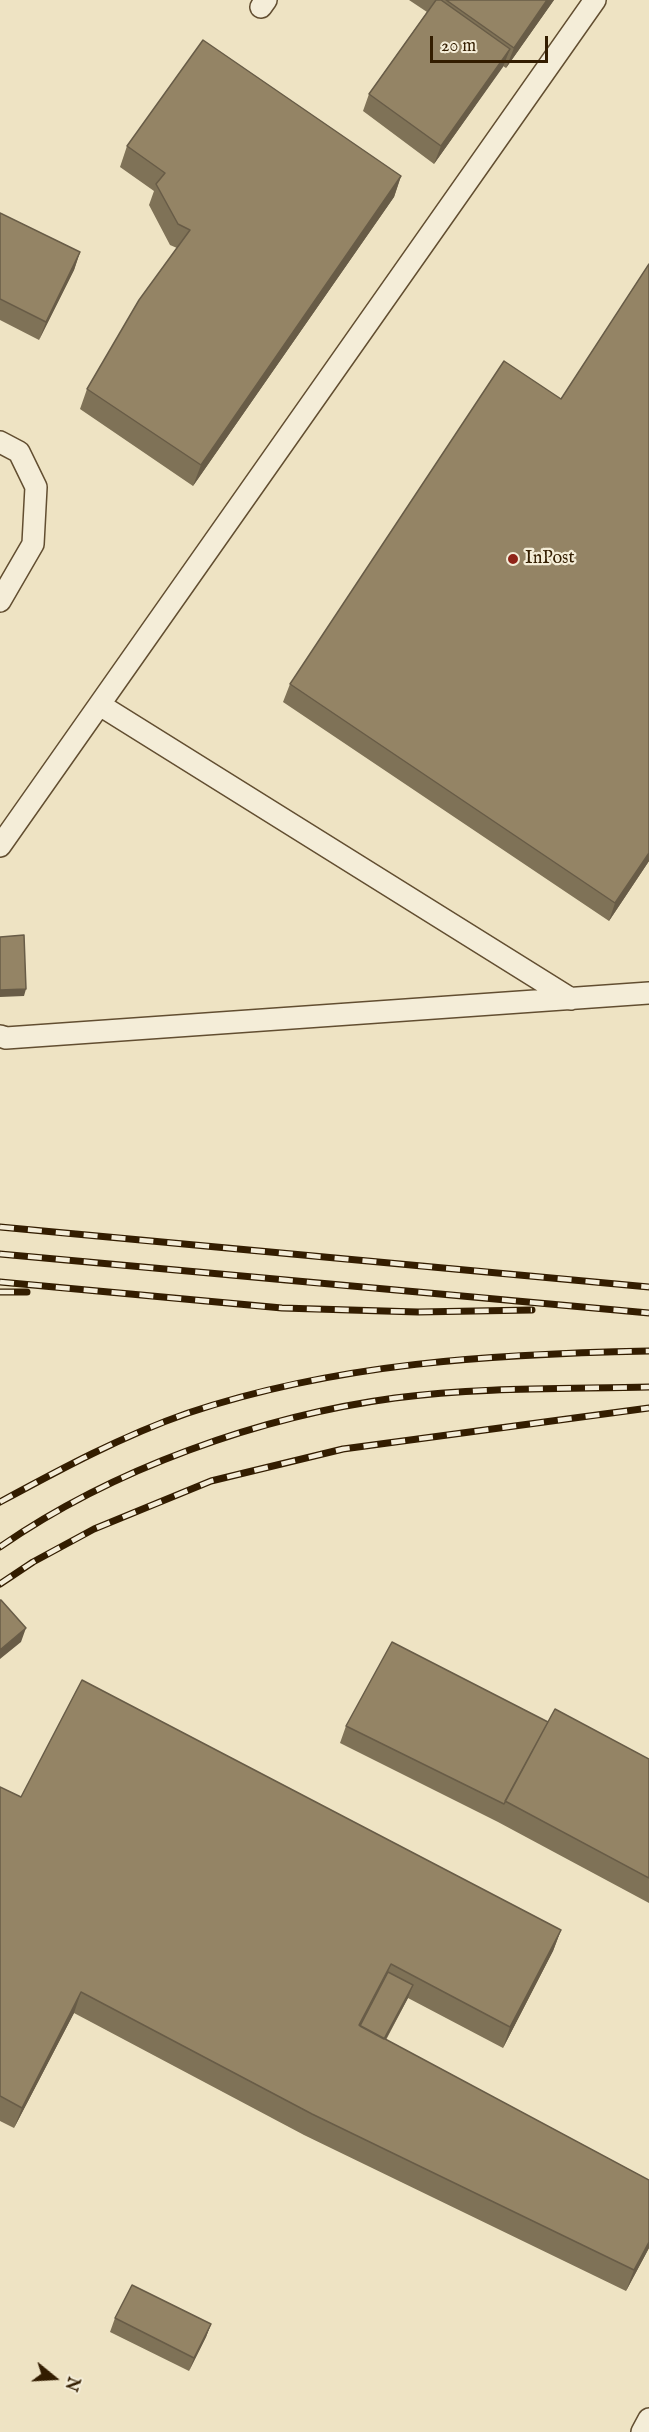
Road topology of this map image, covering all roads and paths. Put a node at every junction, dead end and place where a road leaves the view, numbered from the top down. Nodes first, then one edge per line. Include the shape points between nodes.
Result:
1 (595, 0) edge
2 (0, 442) edge
3 (0, 601) edge
4 (100, 705) junction
5 (0, 846) edge
6 (649, 993) edge
7 (571, 999) junction
8 (0, 1036) edge
9 (649, 2419) edge
10 (642, 2432) edge

1 - 4 lane
2 - 3 lane via 19,452 36,487 33,544
4 - 5 lane
4 - 7 lane
6 - 7 lane
7 - 8 lane
9 - 10 lane

